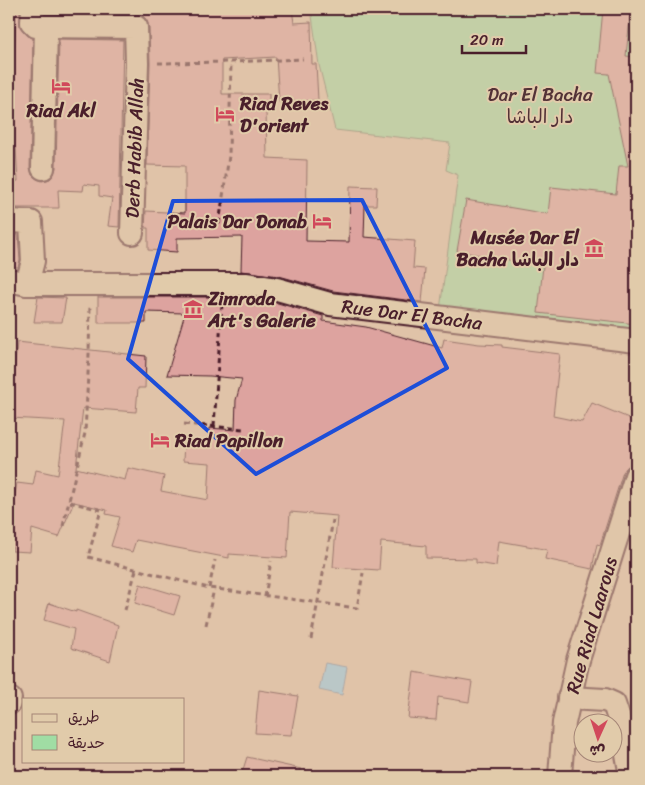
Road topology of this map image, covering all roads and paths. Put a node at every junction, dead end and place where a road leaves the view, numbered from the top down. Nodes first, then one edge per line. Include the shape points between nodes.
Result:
1 (39, 18) edge
2 (303, 59) dead end
3 (231, 62) junction
4 (137, 63) junction
5 (43, 168) dead end
6 (9, 222) edge
7 (219, 224) dead end
8 (132, 233) dead end
9 (18, 282) edge
10 (224, 283) junction
11 (89, 318) dead end
12 (636, 341) edge
13 (184, 424) dead end
14 (214, 426) junction
15 (244, 429) dead end
16 (635, 484) edge
17 (70, 502) junction
18 (333, 520) dead end
19 (63, 526) dead end
20 (215, 560) dead end
21 (271, 561) dead end
22 (136, 570) junction
23 (363, 573) dead end
24 (209, 588) junction
25 (214, 589) junction
26 (265, 597) junction
27 (318, 604) junction
28 (125, 610) dead end
29 (206, 625) dead end
30 (311, 639) dead end
31 (569, 698) junction
32 (560, 776) edge
33 (631, 776) edge

1 - 4 street, Derb Habib Allah via 136,27
1 - 5 street, Derb Habib Allah
2 - 3 path, Derb Habib Allah
3 - 4 path, Derb Habib Allah
3 - 7 path via 229,156
4 - 8 street, Derb Habib Allah
6 - 9 street via 30,222 33,261
9 - 10 street, Rue Dar El Bacha
10 - 12 street, Rue Dar El Bacha via 277,289 330,304
10 - 14 path
11 - 17 path via 85,433
13 - 14 path
14 - 15 path
16 - 31 street, Rue Riad Laarous via 578,660
17 - 19 path
17 - 22 path via 101,510 88,557
18 - 27 path
20 - 24 path
21 - 26 path
22 - 24 path
22 - 28 path
23 - 27 path via 357,608
24 - 25 path
25 - 26 path
25 - 29 path
26 - 27 path
27 - 30 path
31 - 32 street, Rue Riad Laarous
31 - 33 street via 605,700 614,704

